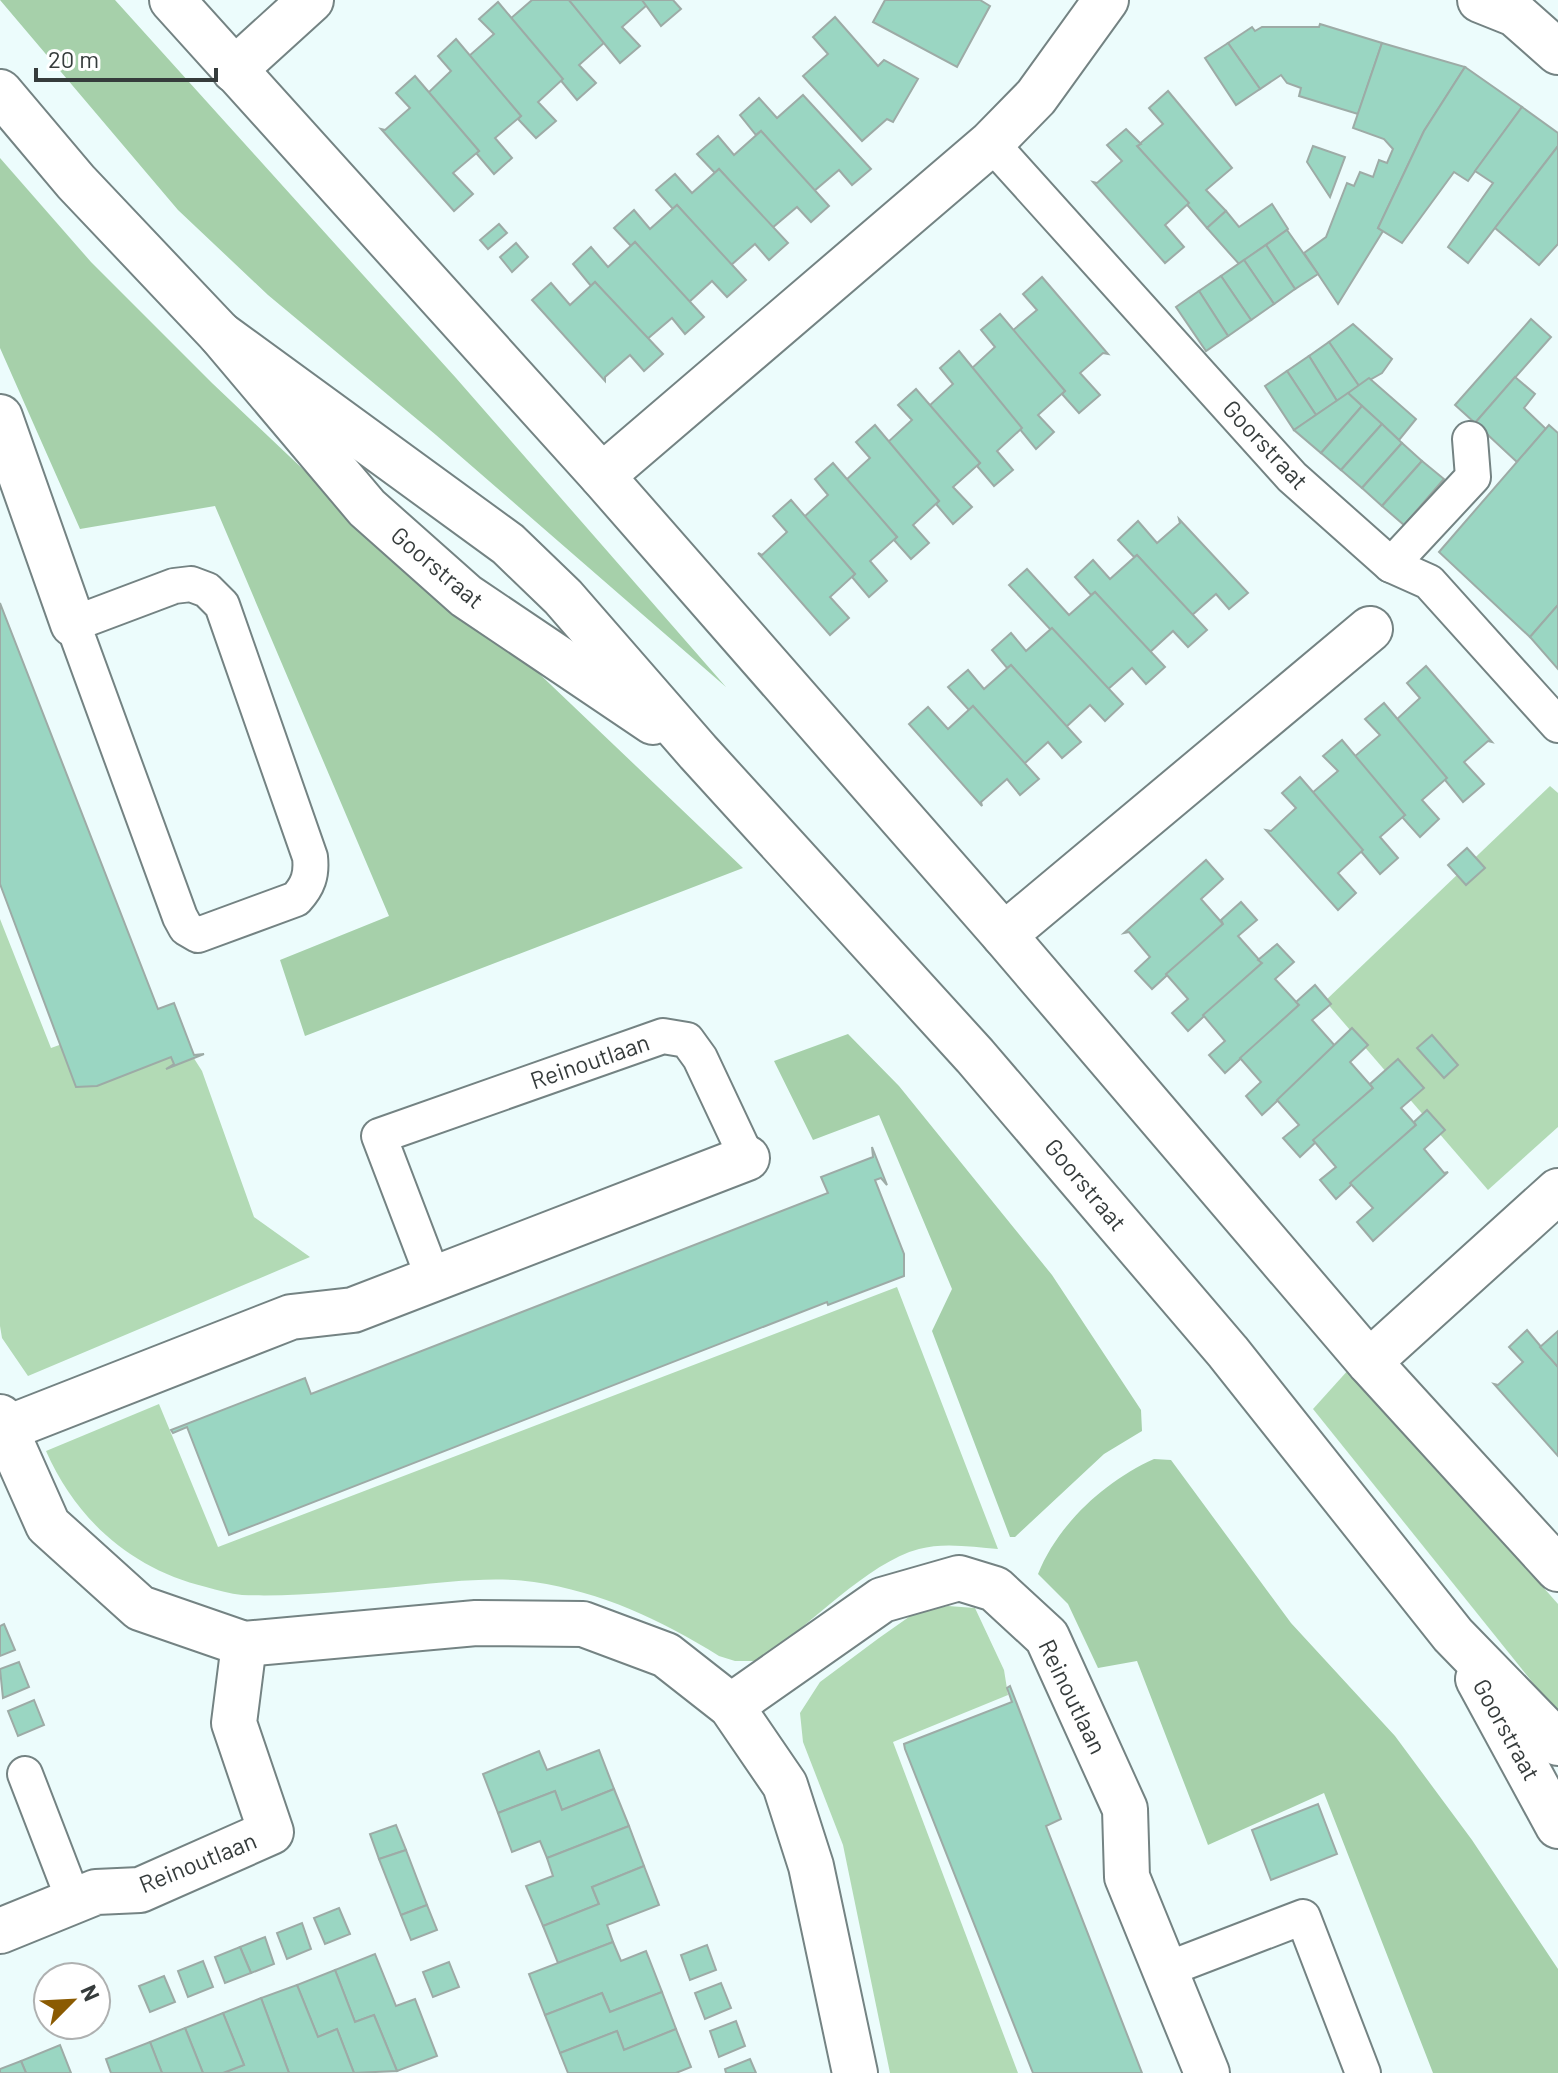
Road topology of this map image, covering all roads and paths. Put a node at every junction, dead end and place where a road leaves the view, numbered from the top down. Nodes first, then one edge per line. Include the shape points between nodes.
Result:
1 (172, 0) edge
2 (311, 0) edge
3 (1106, 0) edge
4 (1480, 0) edge
5 (1558, 52) edge
6 (234, 70) junction
7 (0, 92) edge
8 (991, 143) junction
9 (220, 334) junction
10 (0, 417) edge
11 (1470, 439) dead end
12 (602, 476) junction
13 (1391, 565) junction
14 (73, 624) junction
15 (1370, 629) dead end
16 (1558, 725) edge
17 (698, 752) junction
18 (1004, 935) junction
19 (747, 1158) joint
20 (1558, 1191) edge
21 (434, 1280) junction
22 (1369, 1362) junction
23 (3, 1423) edge
24 (1558, 1569) edge
25 (1453, 1635) junction
26 (244, 1644) junction
27 (731, 1706) junction
28 (1558, 1743) edge
29 (25, 1774) dead end
30 (1558, 1826) edge
31 (74, 1901) junction
32 (0, 1931) edge
33 (1165, 1970) junction
34 (855, 2073) edge
35 (1207, 2073) edge
36 (1363, 2073) edge

1 - 6 street
2 - 6 street
3 - 8 street via 1036,97
4 - 5 street via 1515,14
6 - 12 street
7 - 9 street, Goorstraat via 76,182
8 - 12 street
8 - 13 lane, Goorstraat via 1292,477
9 - 17 street, Goorstraat via 508,544 563,597
9 - 17 street, Goorstraat via 367,508 466,596
10 - 14 street
11 - 13 lane via 1473,477
12 - 18 street
13 - 16 lane, Goorstraat via 1429,582
14 - 14 lane via 174,586 191,584 207,590 222,605 310,857 312,872 296,899 213,932 198,935 186,928
15 - 18 street
17 - 25 street, Goorstraat via 985,1067 1228,1352
18 - 22 street
19 - 21 street, Reinoutlaan
19 - 21 lane, Reinoutlaan via 700,1058 687,1040 663,1036 379,1136
20 - 22 street
21 - 23 street, Reinoutlaan via 353,1310 291,1317
22 - 24 street
23 - 26 street, Reinoutlaan via 48,1525 140,1608
25 - 28 street, Goorstraat
25 - 30 street, Goorstraat
26 - 27 street, Reinoutlaan via 476,1623 583,1624 666,1655
26 - 31 street, Reinoutlaan via 234,1723 271,1832 140,1890 96,1892
27 - 33 street, Reinoutlaan via 882,1600 959,1578 995,1589 1047,1637 1119,1795 1125,1809 1127,1877
27 - 34 street, Reinoutlaan via 785,1785 811,1866
29 - 31 lane
31 - 32 street, Reinoutlaan
33 - 35 street, Reinoutlaan
33 - 36 lane via 1303,1917

